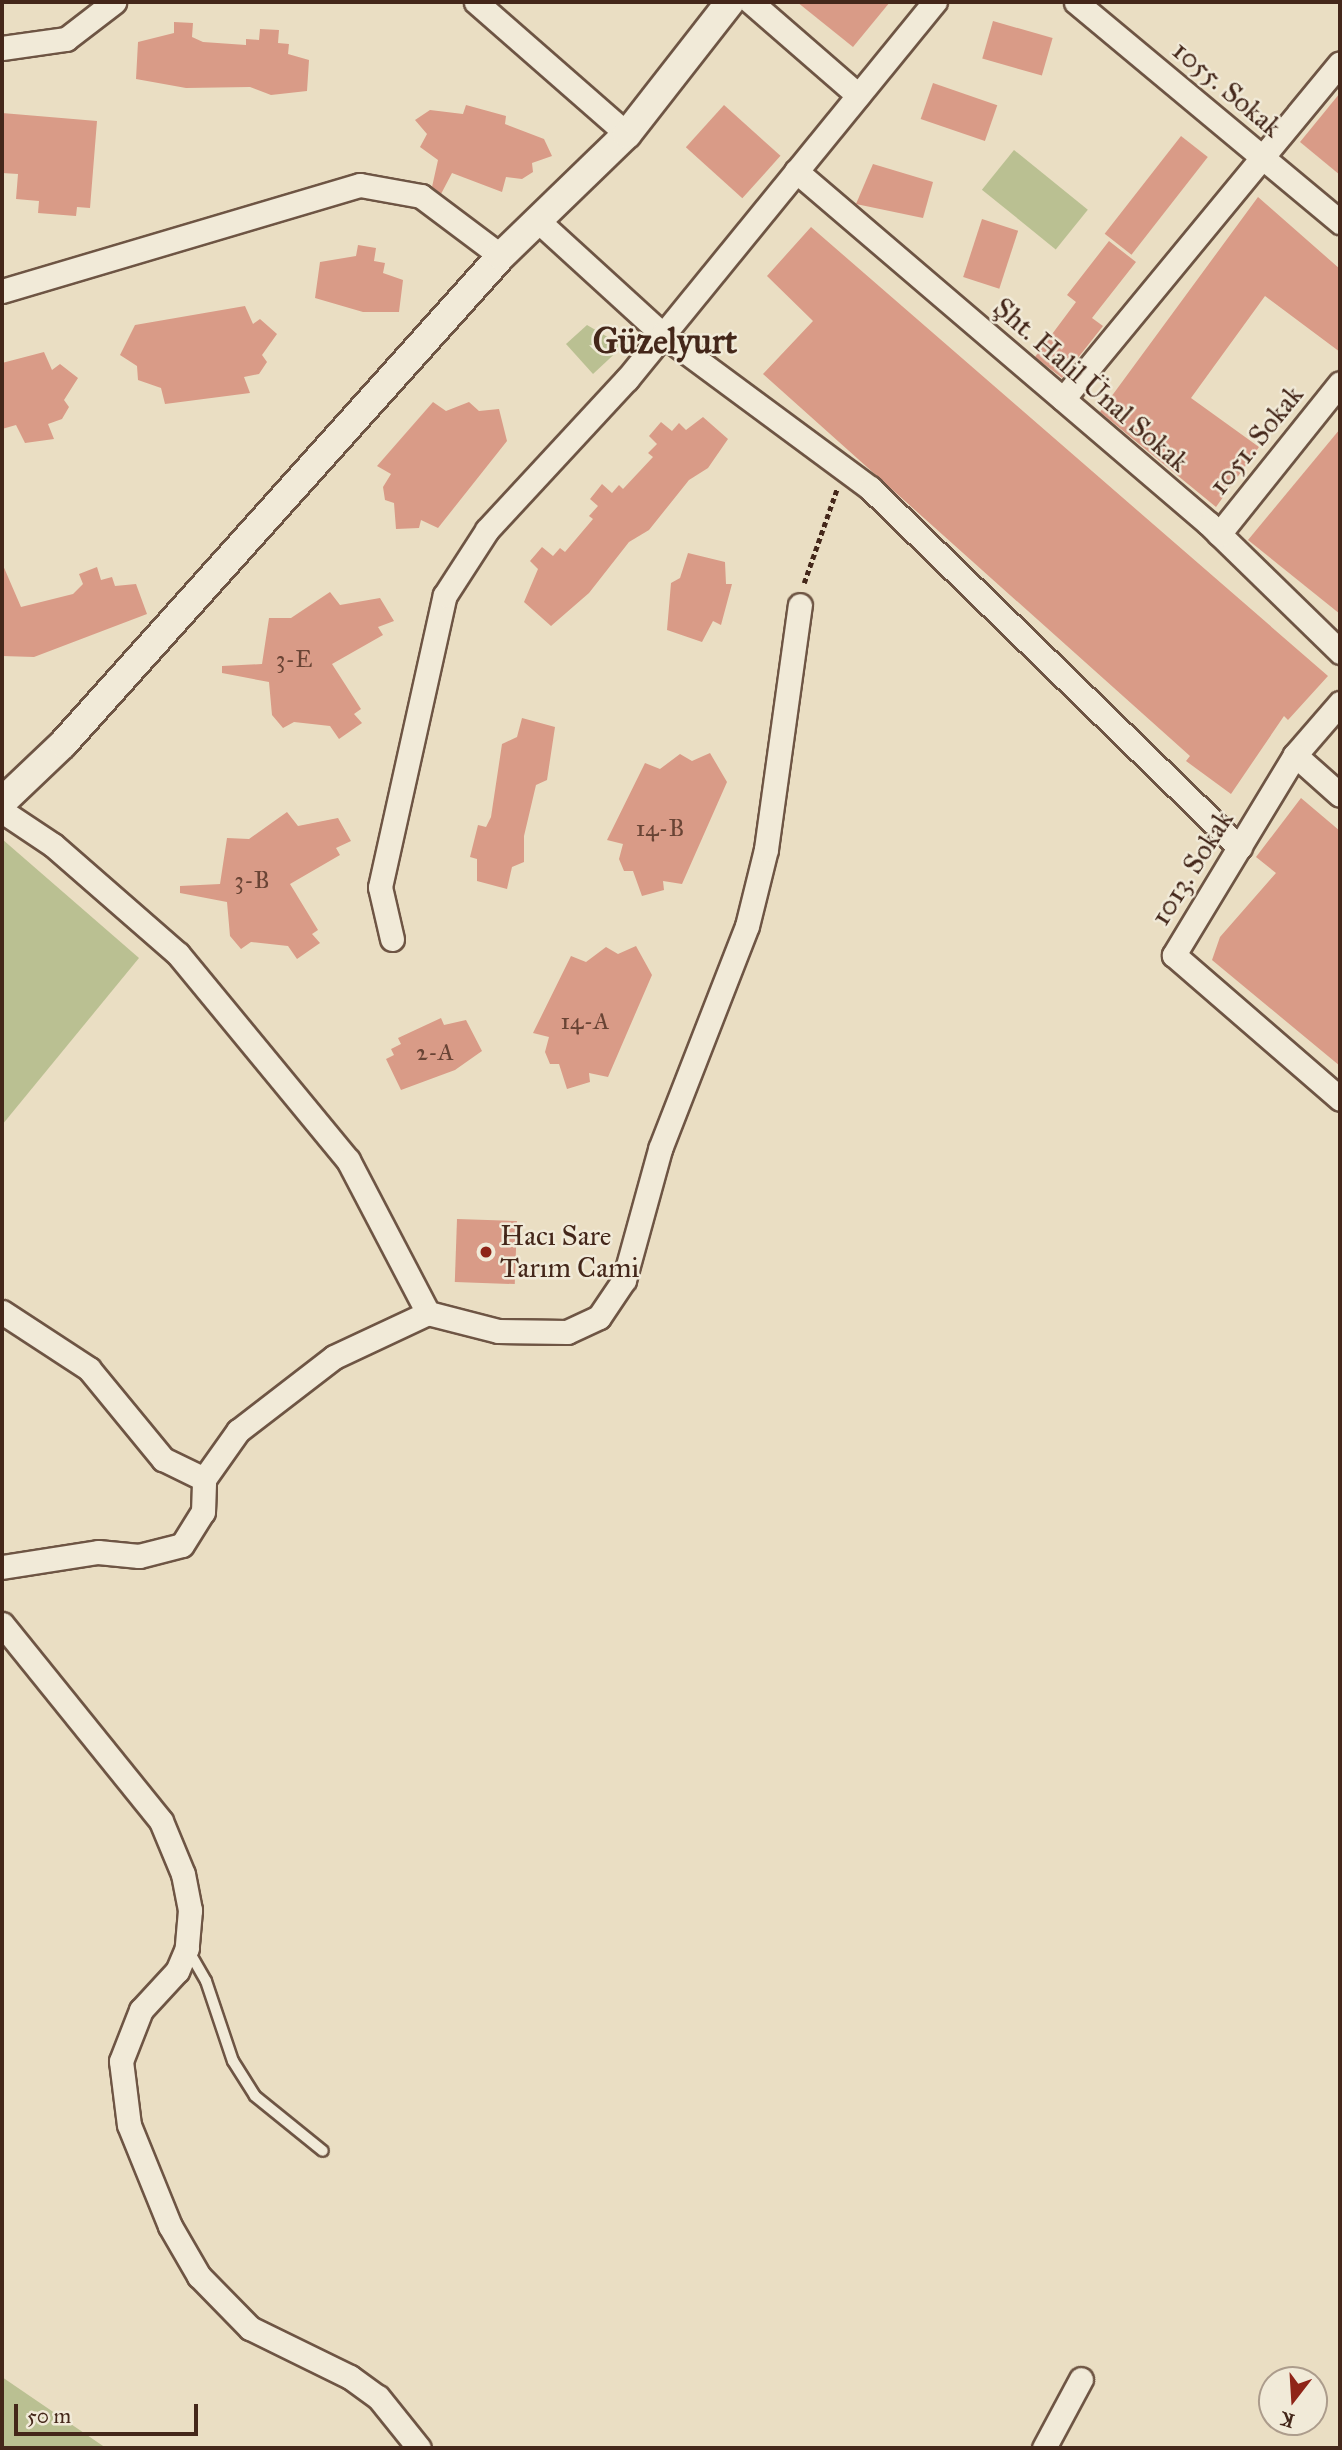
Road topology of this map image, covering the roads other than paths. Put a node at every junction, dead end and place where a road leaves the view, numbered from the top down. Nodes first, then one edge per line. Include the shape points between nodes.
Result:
1 (114, 2) edge
2 (476, 2) edge
3 (730, 2) edge
4 (751, 2) edge
5 (934, 2) edge
6 (1076, 2) edge
7 (2, 48) edge
8 (1340, 63) edge
9 (858, 95) junction
10 (627, 134) junction
11 (1261, 156) junction
12 (796, 171) junction
13 (536, 219) junction
14 (1340, 222) edge
15 (501, 256) junction
16 (2, 291) edge
17 (662, 334) junction
18 (1340, 383) edge
19 (1063, 400) junction
20 (1219, 534) junction
21 (800, 605) road end
22 (1340, 652) edge
23 (1340, 703) edge
24 (1295, 755) junction
25 (1340, 794) edge
26 (2, 802) edge
27 (2, 811) edge
28 (1240, 848) junction
29 (392, 939) dead end
30 (1340, 1099) edge
31 (2, 1312) edge
32 (428, 1313) junction
33 (204, 1479) junction
34 (2, 1567) edge
35 (2, 1624) edge
36 (187, 1948) junction
37 (323, 2151) dead end
38 (1081, 2379) dead end
39 (419, 2448) edge
40 (1044, 2448) edge

1 - 7 street via 66,39
2 - 10 street
3 - 10 street
4 - 9 street
5 - 9 street
6 - 11 street, 1055. Sokak
8 - 11 street
9 - 12 street
10 - 13 street
11 - 14 street, 1055. Sokak
11 - 19 street
12 - 17 street
12 - 19 street, Şht. Halil Ünal Sokak
13 - 15 street
13 - 17 street
15 - 16 street via 421,196 360,185 326,190
15 - 26 street via 63,744
17 - 28 street via 844,469 1044,651
17 - 29 street via 487,530 445,595 380,887
18 - 20 street, 1051. Sokak
19 - 20 street, Şht. Halil Ünal Sokak
20 - 22 street, Şht. Halil Ünal Sokak
21 - 32 street via 766,849 747,926 660,1149 624,1280 598,1317 567,1332 498,1331
23 - 24 street, 1013. Sokak
24 - 25 street
24 - 28 street, 1013. Sokak
27 - 32 street via 53,845 178,954 348,1160
28 - 30 street, 1013. Sokak via 1174,955
31 - 33 street via 89,1369 163,1459
32 - 33 street via 334,1357 274,1398 215,1458
33 - 34 street via 203,1512 182,1545 139,1556 98,1552
35 - 36 street via 161,1821 183,1874 190,1910
36 - 37 lane via 206,1981 233,2061 256,2096
36 - 39 street via 177,1971 141,2010 121,2061 129,2125 170,2225 199,2276 250,2328 350,2377 378,2397
38 - 40 street

